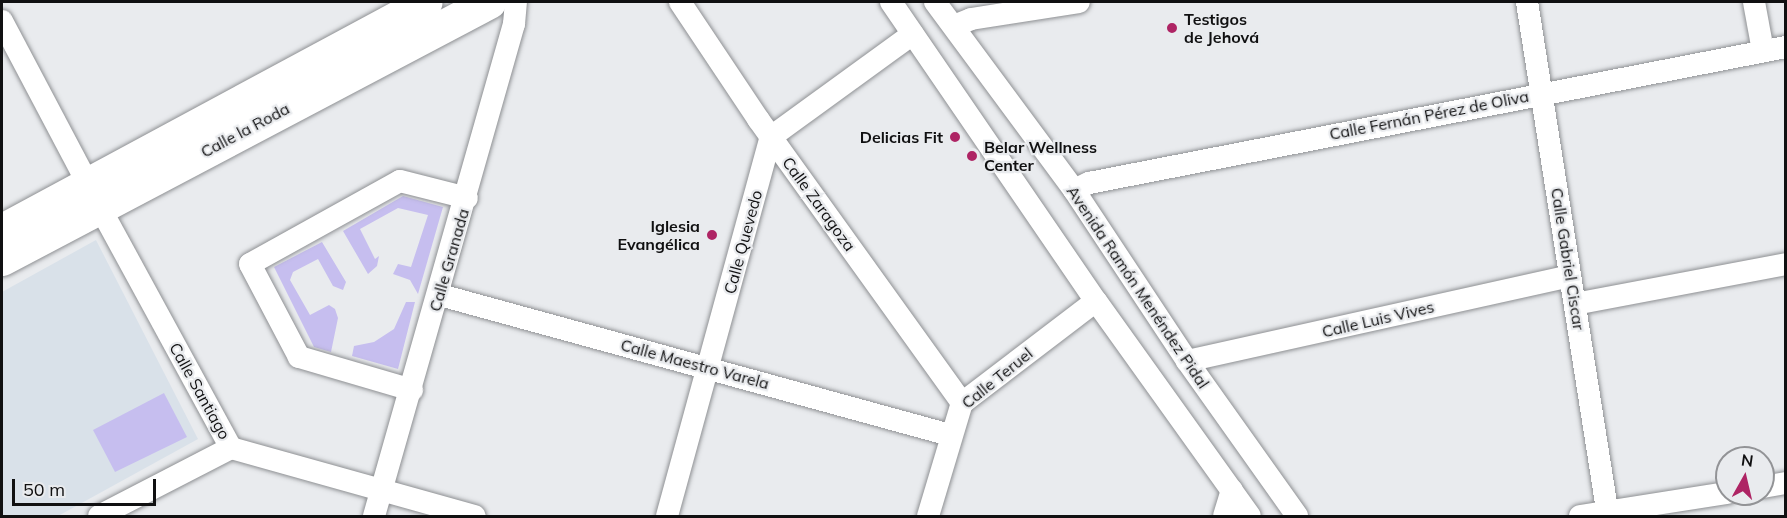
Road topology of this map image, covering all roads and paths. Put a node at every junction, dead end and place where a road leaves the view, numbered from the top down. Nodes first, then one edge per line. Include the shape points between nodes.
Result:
1 (426, 2) edge
2 (489, 2) edge
3 (516, 2) edge
4 (680, 2) edge
5 (891, 2) edge
6 (936, 2) edge
7 (1079, 2) edge
8 (1527, 2) edge
9 (1754, 2) edge
10 (2, 21) edge
11 (954, 26) junction
12 (914, 34) junction
13 (1785, 47) edge
14 (1763, 51) junction
15 (1542, 93) junction
16 (771, 137) junction
17 (1074, 190) junction
18 (94, 195) junction
19 (466, 198) junction
20 (2, 230) edge
21 (2, 259) edge
22 (1785, 264) edge
23 (1570, 276) junction
24 (440, 295) junction
25 (1096, 302) junction
26 (1575, 304) junction
27 (1186, 361) junction
28 (710, 368) junction
29 (412, 390) junction
30 (962, 403) junction
31 (950, 435) junction
32 (231, 448) junction
33 (382, 490) junction
34 (1232, 490) junction
35 (1715, 495) edge
36 (1608, 514) edge
37 (99, 516) edge
38 (374, 516) edge
39 (475, 516) edge
40 (667, 516) edge
41 (928, 516) edge
42 (1224, 516) edge
43 (1250, 516) edge
44 (1297, 516) edge
45 (1580, 516) edge

1 - 18 main road, Calle la Roda
2 - 18 main road, Calle la Roda
3 - 19 street, Calle Granada via 514,24
4 - 16 street, Calle Zaragoza
5 - 12 street
6 - 11 street, Avenida Ramón Menéndez Pidal
7 - 11 street via 971,19
8 - 15 street, Calle Gabriel Ciscar
9 - 14 street
10 - 18 street, Calle Santiago
11 - 17 street, Avenida Ramón Menéndez Pidal
12 - 16 street
12 - 25 street
13 - 14 street, Calle Fernán Pérez de Oliva
14 - 15 street, Calle Fernán Pérez de Oliva
15 - 17 street, Calle Fernán Pérez de Oliva via 1089,183
15 - 23 street, Calle Gabriel Ciscar
16 - 28 street, Calle Quevedo
16 - 30 street, Calle Zaragoza
17 - 27 street, Avenida Ramón Menéndez Pidal
18 - 20 main road, Calle la Roda
18 - 21 main road, Calle la Roda
18 - 32 street, Calle Santiago
19 - 24 street, Calle Granada
19 - 29 street via 400,181 250,264 299,357
22 - 26 street
23 - 26 street, Calle Gabriel Ciscar
23 - 27 street, Calle Luis Vives
24 - 28 street, Calle Maestro Varela
24 - 29 street, Calle Granada
25 - 30 street, Calle Teruel
25 - 34 street
26 - 36 street, Calle Gabriel Ciscar
27 - 44 street, Avenida Ramón Menéndez Pidal
28 - 31 street, Calle Maestro Varela
28 - 40 street, Calle Quevedo
29 - 33 street, Calle Granada
30 - 31 street, Calle Teruel
31 - 41 street, Calle Teruel
32 - 33 street, Calle Santiago
32 - 37 street
33 - 38 street, Calle Granada
33 - 39 street, Calle Santiago
34 - 42 street
34 - 43 street
35 - 36 street
36 - 45 street

